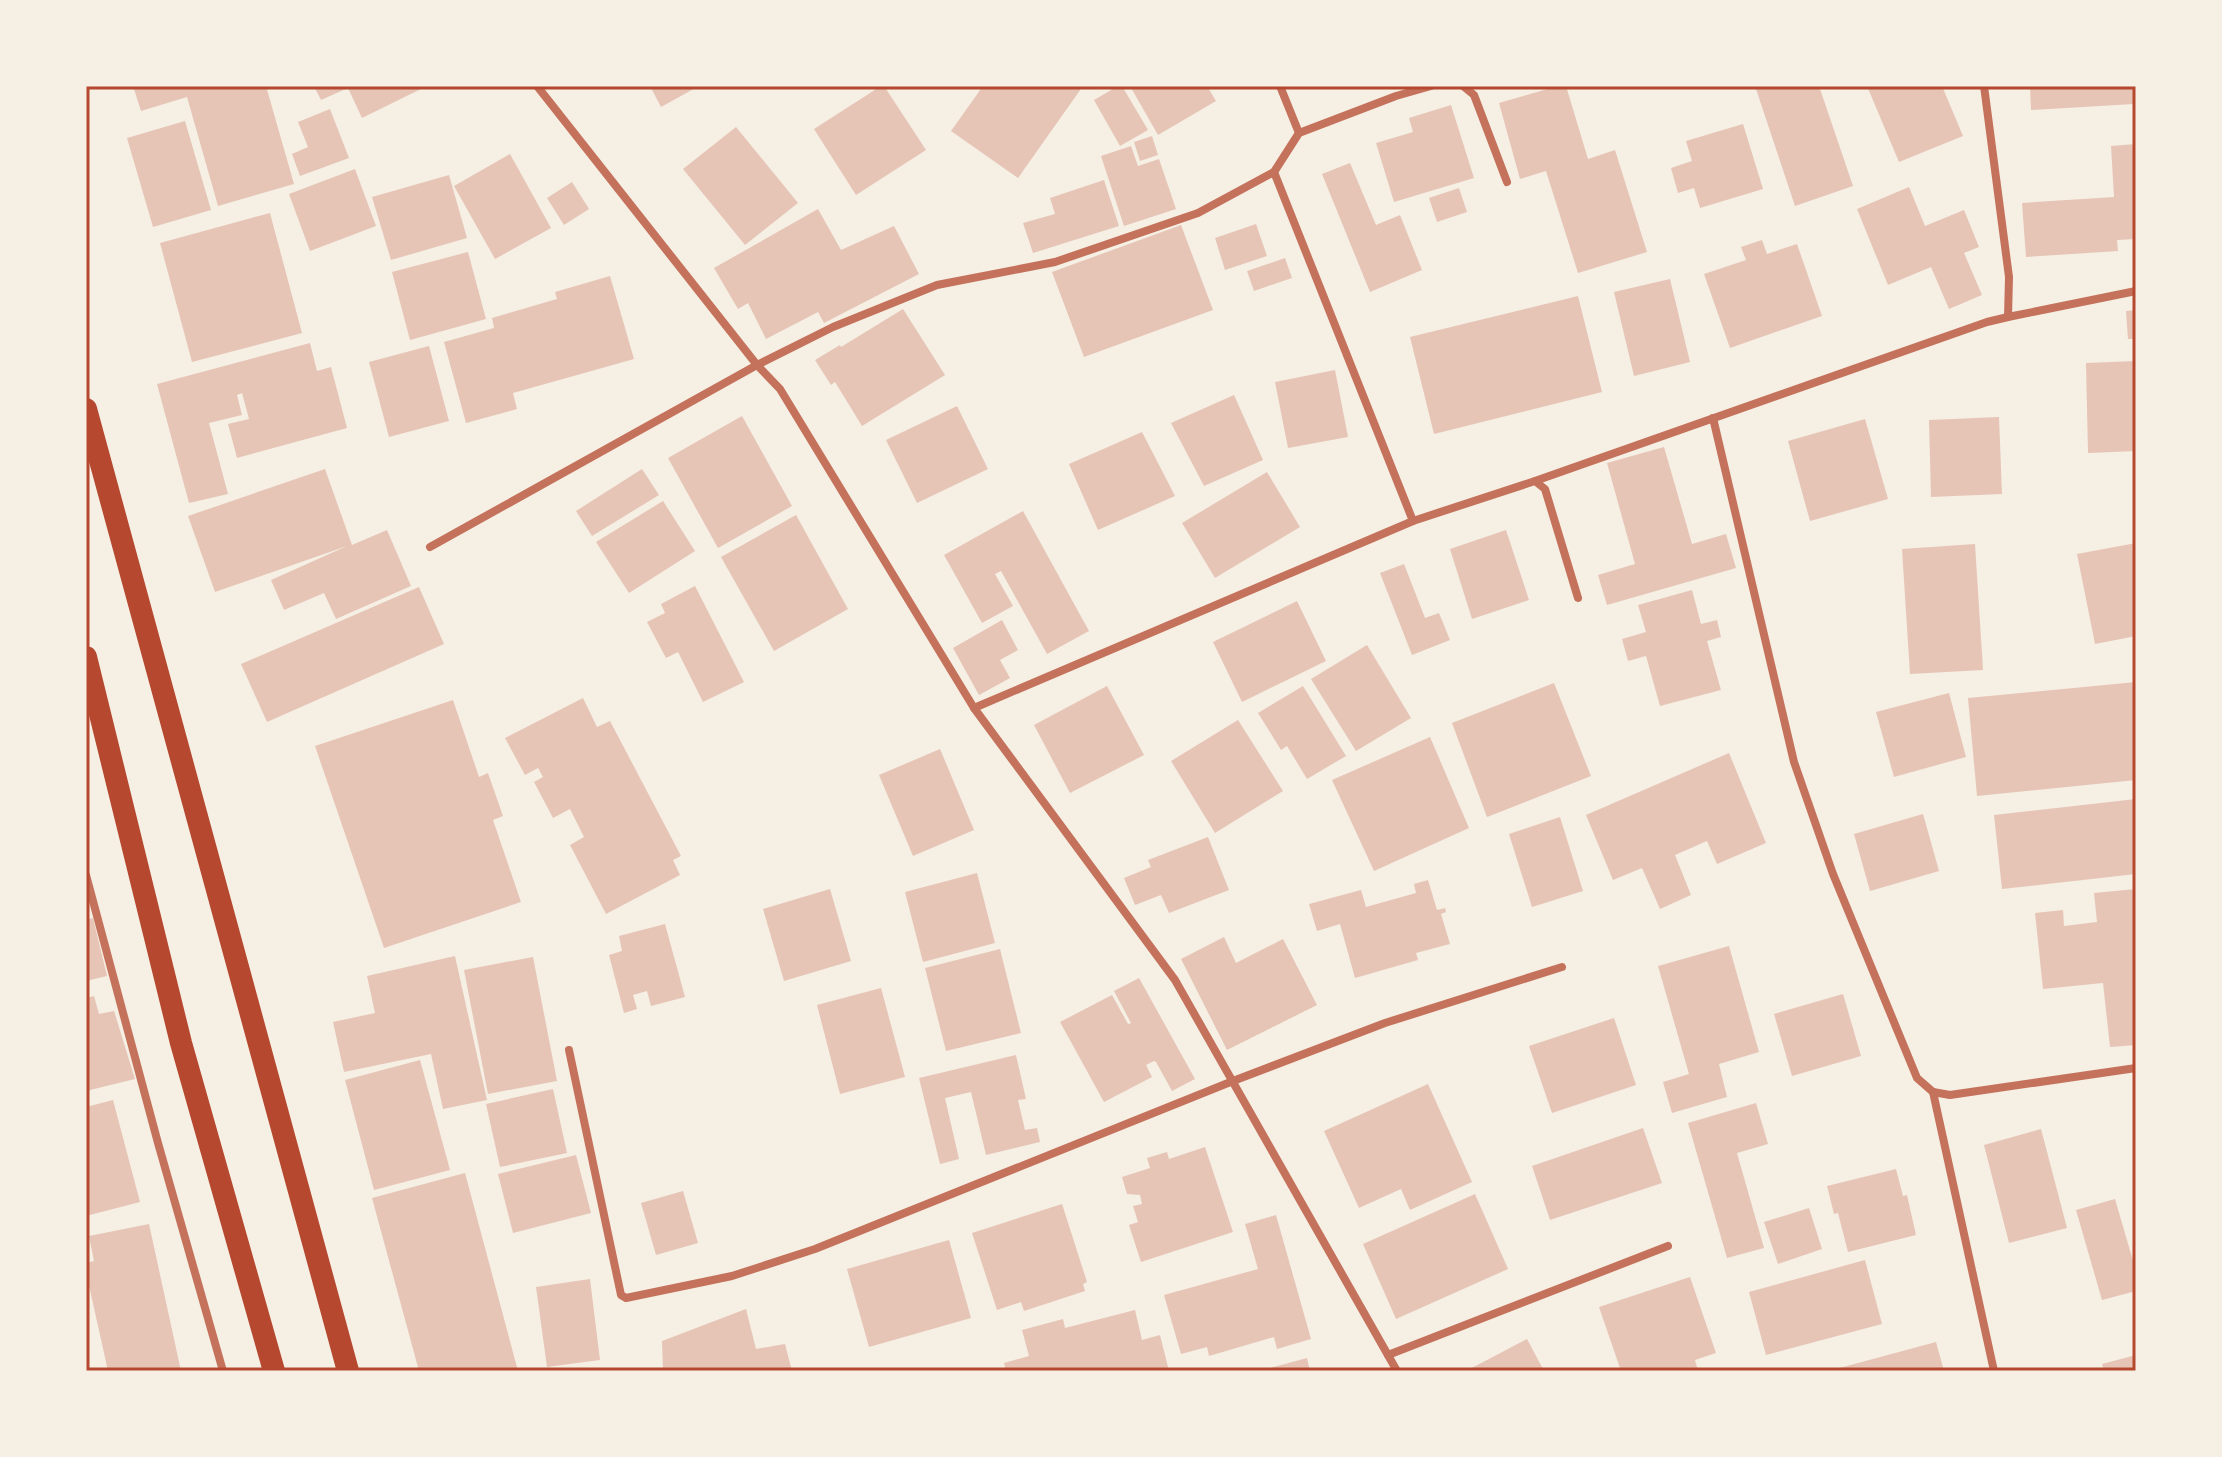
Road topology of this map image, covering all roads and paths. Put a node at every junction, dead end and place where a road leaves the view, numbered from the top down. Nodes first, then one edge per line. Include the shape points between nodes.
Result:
1 (537, 86) edge
2 (1280, 86) edge
3 (1431, 86) edge
4 (1463, 86) edge
5 (1984, 86) edge
6 (1299, 133) junction
7 (1274, 172) junction
8 (1507, 182) dead end
9 (2136, 291) edge
10 (2008, 317) junction
11 (757, 365) junction
12 (86, 409) edge
13 (1713, 418) junction
14 (1535, 481) junction
15 (1413, 521) junction
16 (430, 547) dead end
17 (1578, 598) dead end
18 (86, 657) edge
19 (974, 708) junction
20 (86, 875) edge
21 (1562, 967) dead end
22 (569, 1050) dead end
23 (2136, 1068) edge
24 (1233, 1081) junction
25 (1933, 1092) junction
26 (1668, 1246) dead end
27 (1388, 1355) junction
28 (223, 1371) edge
29 (274, 1371) edge
30 (348, 1371) edge
31 (1397, 1371) edge
32 (1994, 1371) edge

1 - 11 street
2 - 6 street
3 - 6 street
4 - 8 street via 1474,95
5 - 10 street via 2009,277
6 - 7 street
7 - 11 street via 1198,213 1086,252 937,285
7 - 15 street
9 - 10 street
10 - 13 street
11 - 16 street
11 - 19 street via 780,389
12 - 30 highway
13 - 14 street
13 - 25 street via 1794,762 1833,874 1917,1078
14 - 15 street
14 - 17 street via 1545,489
15 - 19 street
18 - 29 highway via 181,1043
19 - 24 street via 1175,980
20 - 28 street
21 - 24 street via 1385,1023
22 - 24 street via 621,1295 626,1298 732,1276 815,1249
23 - 25 street via 1950,1095
24 - 27 street
25 - 32 street
26 - 27 street
27 - 31 street

